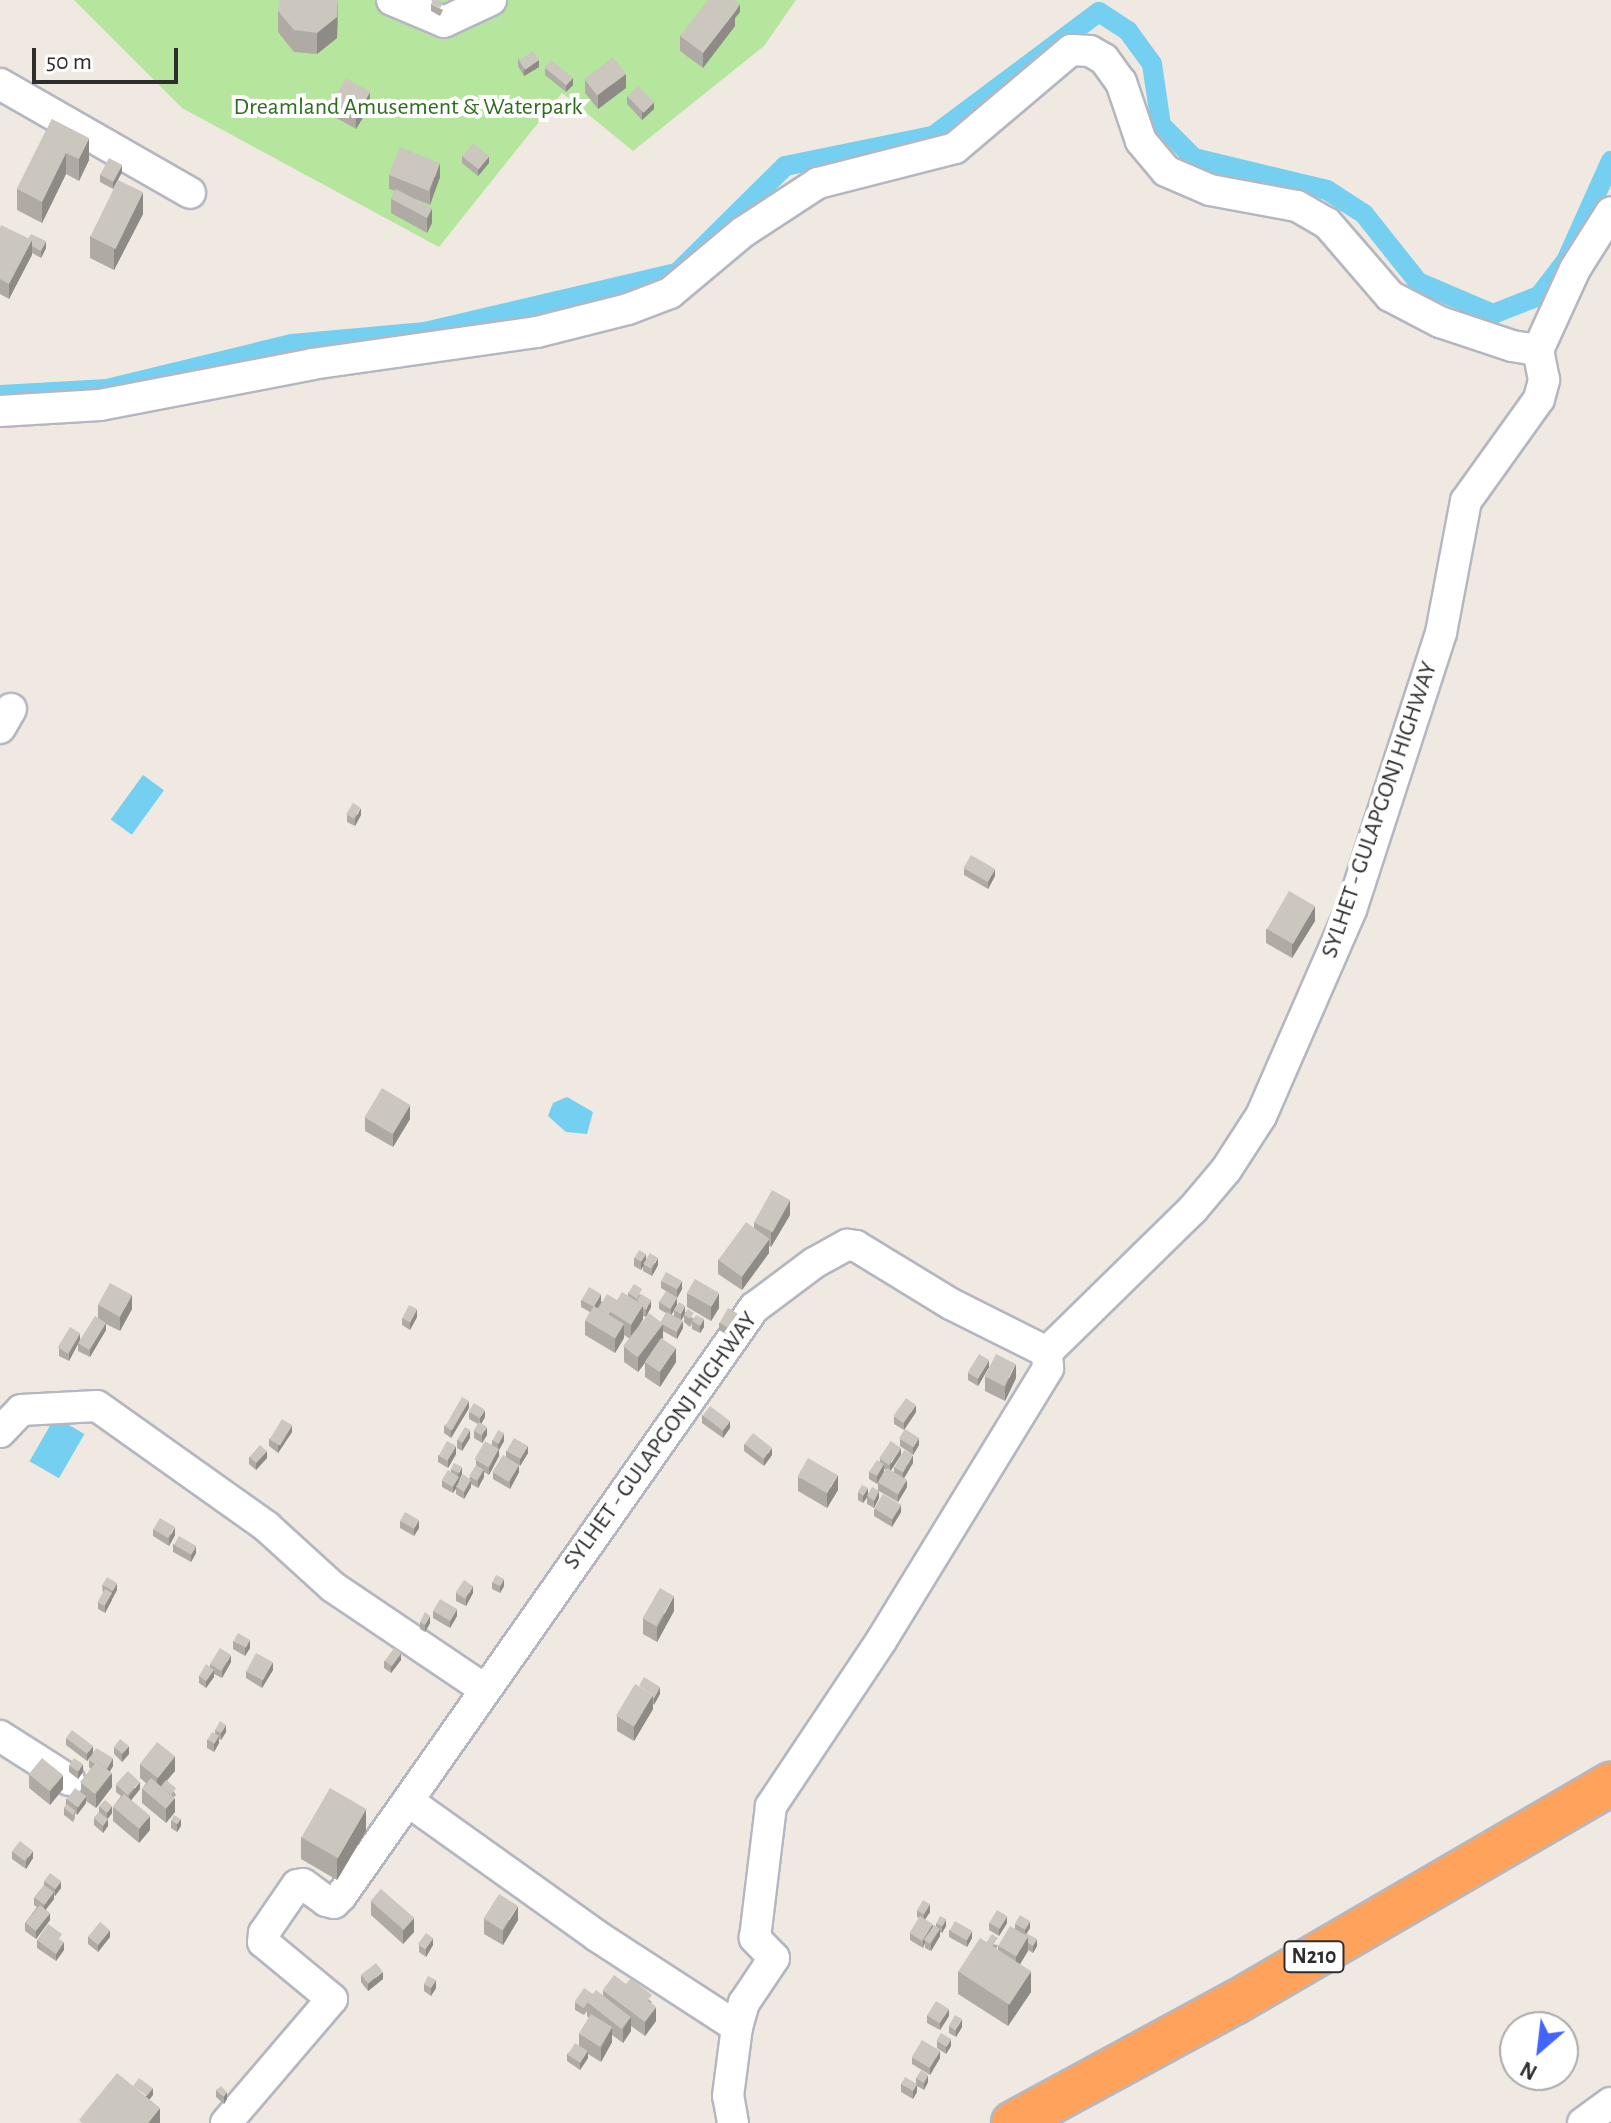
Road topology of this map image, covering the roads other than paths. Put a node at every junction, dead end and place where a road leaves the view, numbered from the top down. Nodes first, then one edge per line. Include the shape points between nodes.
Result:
1 (392, 0) edge
2 (491, 0) edge
3 (0, 84) edge
4 (190, 193) dead end
5 (1611, 212) edge
6 (1538, 350) junction
7 (0, 411) edge
8 (1047, 1352) junction
9 (0, 1432) edge
10 (484, 1689) junction
11 (0, 1736) edge
12 (69, 1780) dead end
13 (1611, 1784) edge
14 (408, 1801) junction
15 (737, 2027) junction
16 (1611, 2103) edge
17 (226, 2123) edge
18 (733, 2123) edge
19 (1013, 2123) edge
20 (1583, 2123) edge

1 - 2 street via 444,22
3 - 4 street
5 - 6 street via 1575,269
6 - 7 street via 1440,322 1390,296 1327,223 1297,206 1210,190 1166,171 1141,141 1121,82 1104,59 1090,51 1071,50 955,148 818,183 743,232 670,293 628,309 537,332 312,364 100,405
6 - 8 street, SYLHET - GULAPGONJ HIGHWAY via 1544,380 1539,399 1466,501 1441,633 1351,910 1261,1116 1193,1209
8 - 10 street, SYLHET - GULAPGONJ HIGHWAY via 951,1304 856,1246 847,1245 814,1263 746,1316
8 - 15 street via 1048,1368 881,1641 771,1806 755,1938 774,1958 744,2003
9 - 10 street via 21,1410 97,1406 267,1527 333,1587
10 - 14 street, SYLHET - GULAPGONJ HIGHWAY
11 - 12 street
13 - 19 highway, N210 via 1236,2002
14 - 15 street via 597,1936
14 - 17 street, SYLHET - GULAPGONJ HIGHWAY via 334,1903 297,1885 264,1933 263,1942 332,1999
15 - 18 street via 728,2096
16 - 20 street

